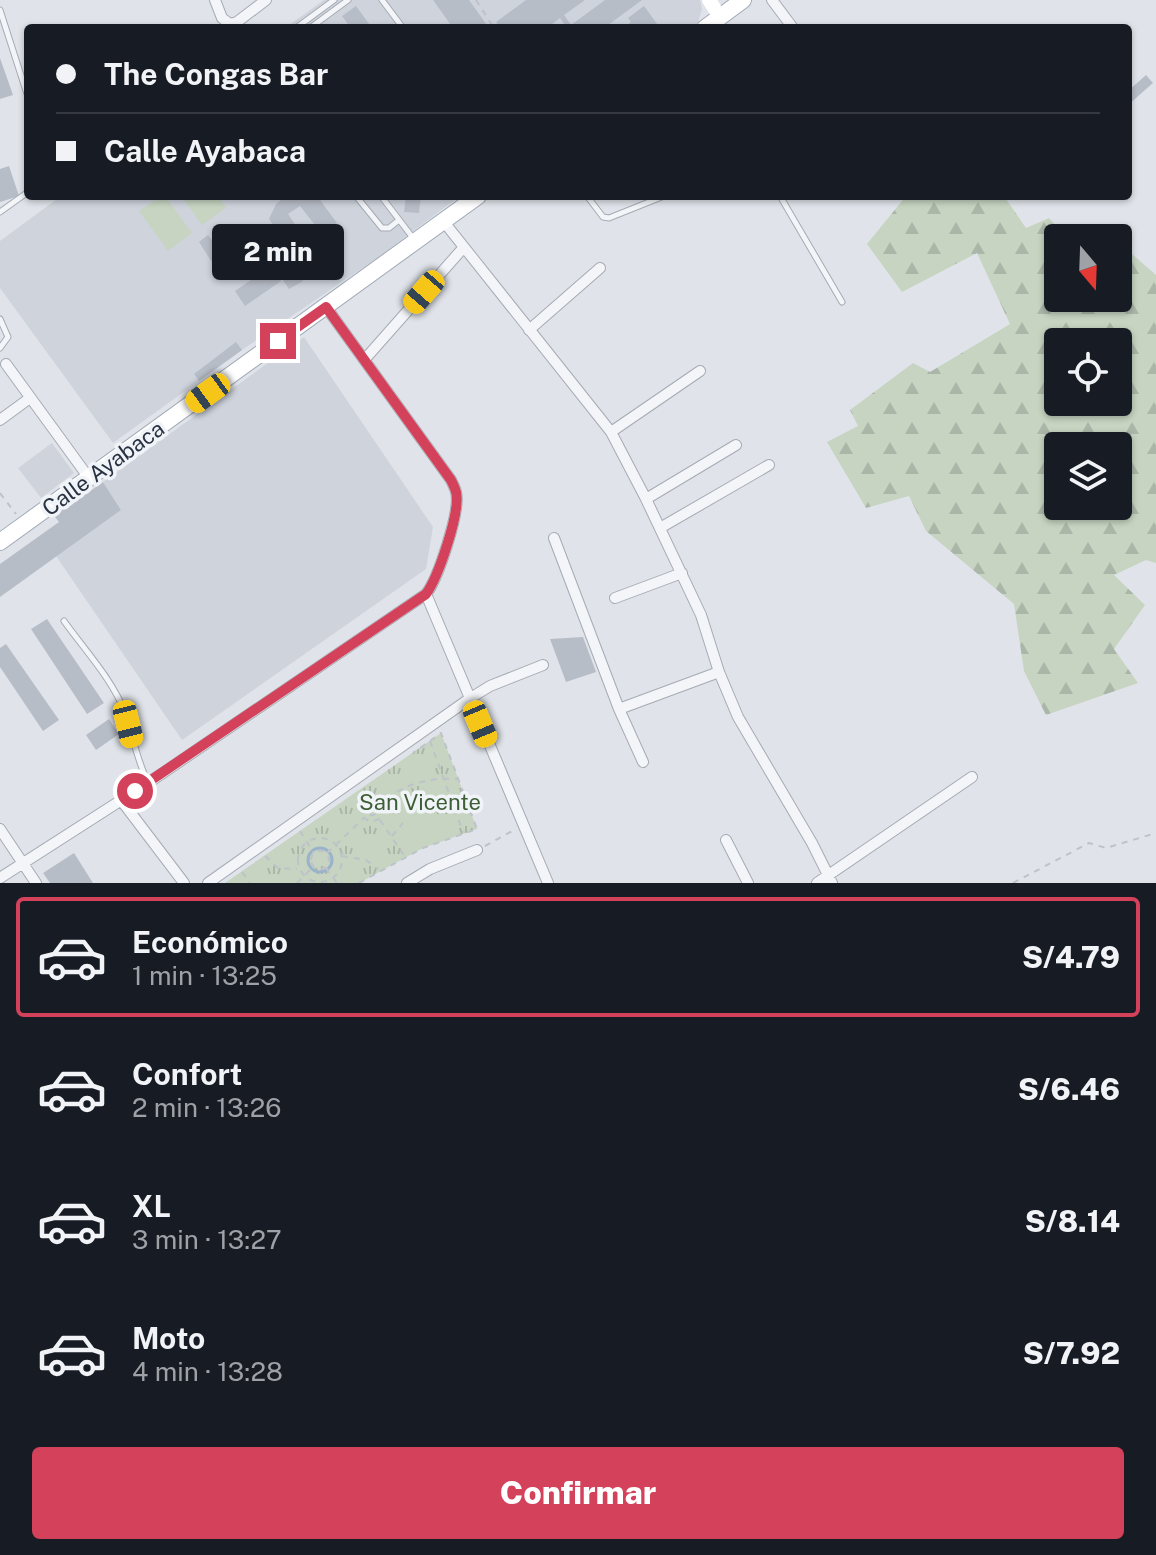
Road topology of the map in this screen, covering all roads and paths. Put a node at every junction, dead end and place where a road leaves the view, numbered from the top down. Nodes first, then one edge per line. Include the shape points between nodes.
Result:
1 (215, 0) edge
2 (266, 0) edge
3 (334, 0) edge
4 (348, 0) edge
5 (382, 0) edge
6 (476, 0) edge
7 (709, 0) edge
8 (743, 0) edge
9 (772, 0) edge
10 (0, 10) edge
11 (720, 17) junction
12 (301, 24) edge
13 (315, 24) edge
14 (400, 24) edge
15 (491, 24) edge
16 (710, 24) edge
17 (790, 24) edge
18 (24, 85) edge
19 (24, 195) edge
20 (359, 200) edge
21 (386, 200) edge
22 (473, 200) edge
23 (590, 200) edge
24 (654, 200) edge
25 (782, 200) edge
26 (0, 212) edge
27 (399, 220) junction
28 (444, 222) junction
29 (416, 242) junction
30 (464, 247) junction
31 (600, 268) dead end
32 (842, 302) dead end
33 (326, 307) junction
34 (0, 319) edge
35 (529, 330) junction
36 (0, 348) edge
37 (365, 359) junction
38 (6, 364) dead end
39 (700, 371) dead end
40 (30, 398) junction
41 (0, 420) edge
42 (611, 432) junction
43 (736, 445) dead end
44 (769, 465) dead end
45 (89, 478) junction
46 (0, 493) edge
47 (646, 499) junction
48 (24, 525) junction
49 (660, 528) junction
50 (554, 538) dead end
51 (0, 542) edge
52 (682, 573) junction
53 (426, 594) junction
54 (615, 598) dead end
55 (64, 621) dead end
56 (543, 665) dead end
57 (719, 672) junction
58 (469, 699) junction
59 (619, 709) junction
60 (430, 741) junction
61 (406, 757) dead end
62 (643, 762) dead end
63 (972, 777) dead end
64 (443, 778) junction
65 (458, 779) junction
66 (148, 783) junction
67 (359, 790) dead end
68 (365, 799) junction
69 (121, 800) junction
70 (452, 800) junction
71 (383, 802) junction
72 (369, 804) junction
73 (378, 806) junction
74 (435, 810) dead end
75 (364, 818) junction
76 (379, 819) junction
77 (403, 823) dead end
78 (522, 825) junction
79 (0, 829) edge
80 (299, 830) dead end
81 (464, 833) junction
82 (1156, 833) edge
83 (391, 836) junction
84 (726, 840) dead end
85 (307, 842) junction
86 (337, 845) junction
87 (477, 850) joint
88 (314, 854) junction
89 (326, 854) junction
90 (265, 855) dead end
91 (342, 856) junction
92 (405, 857) junction
93 (22, 863) junction
94 (314, 867) junction
95 (325, 867) junction
96 (299, 869) junction
97 (379, 870) junction
98 (304, 876) junction
99 (233, 877) dead end
100 (0, 878) edge
101 (333, 879) junction
102 (830, 880) edge
103 (36, 883) edge
104 (184, 883) edge
105 (208, 883) edge
106 (250, 883) edge
107 (297, 883) edge
108 (337, 883) edge
109 (359, 883) edge
110 (407, 883) edge
111 (548, 883) edge
112 (748, 883) edge
113 (817, 883) edge
114 (1013, 883) edge

1 - 2 street via 230,24
3 - 12 lane
4 - 13 lane
5 - 14 lane
6 - 15 path
7 - 11 street
8 - 11 main road
9 - 17 street
10 - 18 lane
11 - 16 main road
19 - 26 lane
20 - 27 lane via 382,228
21 - 27 lane
22 - 28 main road, Calle Ayabaca
23 - 24 lane via 609,218
25 - 32 lane
27 - 29 lane
28 - 29 main road, Calle Ayabaca
28 - 30 street
29 - 33 main road, Calle Ayabaca
30 - 35 street
30 - 37 street
31 - 35 street
33 - 37 street
33 - 45 main road, Calle Ayabaca
34 - 36 lane via 8,337
35 - 42 street
37 - 53 street via 457,493 442,564
38 - 40 street
39 - 42 street
40 - 41 street
40 - 45 street
42 - 47 street
43 - 47 street
44 - 49 street
45 - 48 main road, Calle Ayabaca
46 - 48 path
47 - 49 street
48 - 51 main road, Calle Ayabaca
49 - 52 street
50 - 59 street
52 - 54 street
52 - 57 street
53 - 58 street
53 - 66 street
55 - 66 lane via 117,696
56 - 58 street
57 - 59 street
57 - 102 street via 738,717
58 - 78 street
58 - 105 street
59 - 62 street
60 - 61 path
60 - 64 path
60 - 65 path via 441,733
63 - 102 street
64 - 65 path
64 - 70 path
64 - 71 path via 411,785
65 - 81 path via 477,829
66 - 69 street
67 - 68 path
68 - 71 path
68 - 72 path
68 - 75 path via 360,807
69 - 93 street
69 - 104 street
70 - 74 path
70 - 81 path
71 - 73 path
71 - 76 path
72 - 73 path
72 - 73 path via 370,814
75 - 76 path
75 - 86 path
76 - 83 path
77 - 83 path
78 - 87 path
78 - 111 street
79 - 93 street
80 - 85 path
81 - 92 path
82 - 114 path via 1106,848 1089,843
83 - 92 path
84 - 112 street
85 - 86 path via 324,838
85 - 88 path
85 - 96 path via 298,856
86 - 89 path
86 - 91 path
87 - 110 street
88 - 89 path
88 - 94 path
89 - 95 path
90 - 96 path via 281,869
91 - 97 path via 366,860
91 - 101 path
92 - 97 path
93 - 100 street
93 - 103 street
94 - 95 path
94 - 98 path
95 - 101 path
96 - 98 path
97 - 109 path
98 - 101 path via 317,883
98 - 107 path
99 - 106 path via 242,871
101 - 108 path
102 - 113 street

